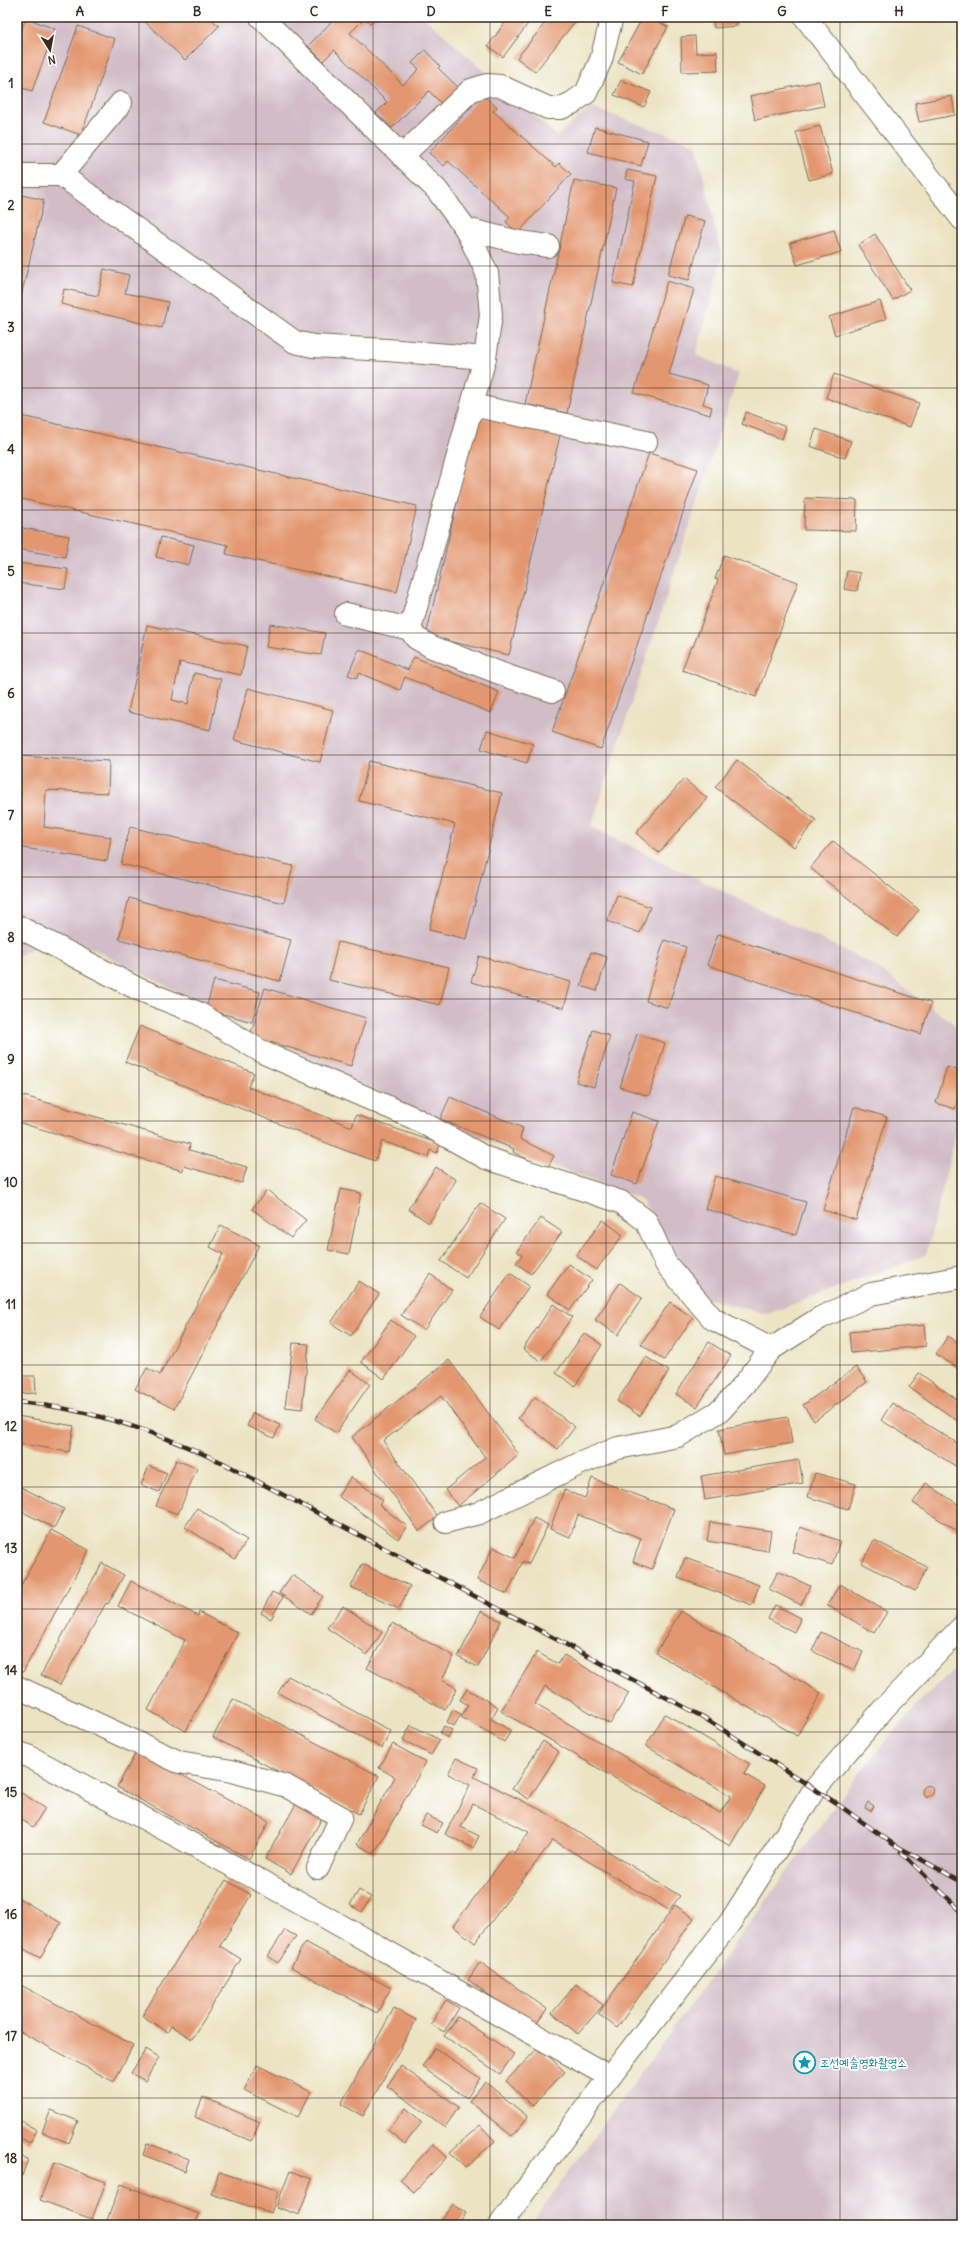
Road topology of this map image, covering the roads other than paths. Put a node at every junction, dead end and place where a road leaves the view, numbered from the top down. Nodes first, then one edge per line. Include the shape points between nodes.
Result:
1 (261, 17) edge
2 (612, 17) edge
3 (805, 17) edge
4 (121, 103) dead end
5 (402, 156) junction
6 (17, 175) edge
7 (61, 175) junction
8 (962, 219) edge
9 (466, 229) junction
10 (548, 246) dead end
11 (485, 358) junction
12 (472, 405) junction
13 (646, 442) dead end
14 (346, 614) dead end
15 (410, 629) junction
16 (553, 691) dead end
17 (17, 926) edge
18 (962, 1277) edge
19 (771, 1349) junction
20 (446, 1522) dead end
21 (962, 1627) edge
22 (17, 1687) edge
23 (17, 1752) edge
24 (318, 1868) dead end
25 (610, 2076) junction
26 (500, 2225) edge

1 - 5 street
2 - 5 street via 601,60 586,93 572,103 561,108 548,108 500,86 487,85 471,90
3 - 8 street
4 - 7 street
5 - 9 street via 437,190
6 - 7 street
7 - 11 street via 295,342 313,346
9 - 10 street via 518,242
9 - 11 street via 487,273 491,315
11 - 12 street
12 - 13 street
12 - 15 street
14 - 15 street
15 - 16 street via 416,638 432,647
17 - 19 street via 138,989 198,1013 264,1052 416,1119 486,1158 621,1202 646,1221 666,1264 713,1319
18 - 19 street via 871,1294 820,1318
19 - 20 street via 721,1410 678,1436 618,1448 581,1463 480,1513
21 - 25 street via 886,1706 814,1790 730,1921
22 - 24 street via 179,1762 232,1770 286,1786 341,1817
23 - 25 street via 264,1883
25 - 26 street

